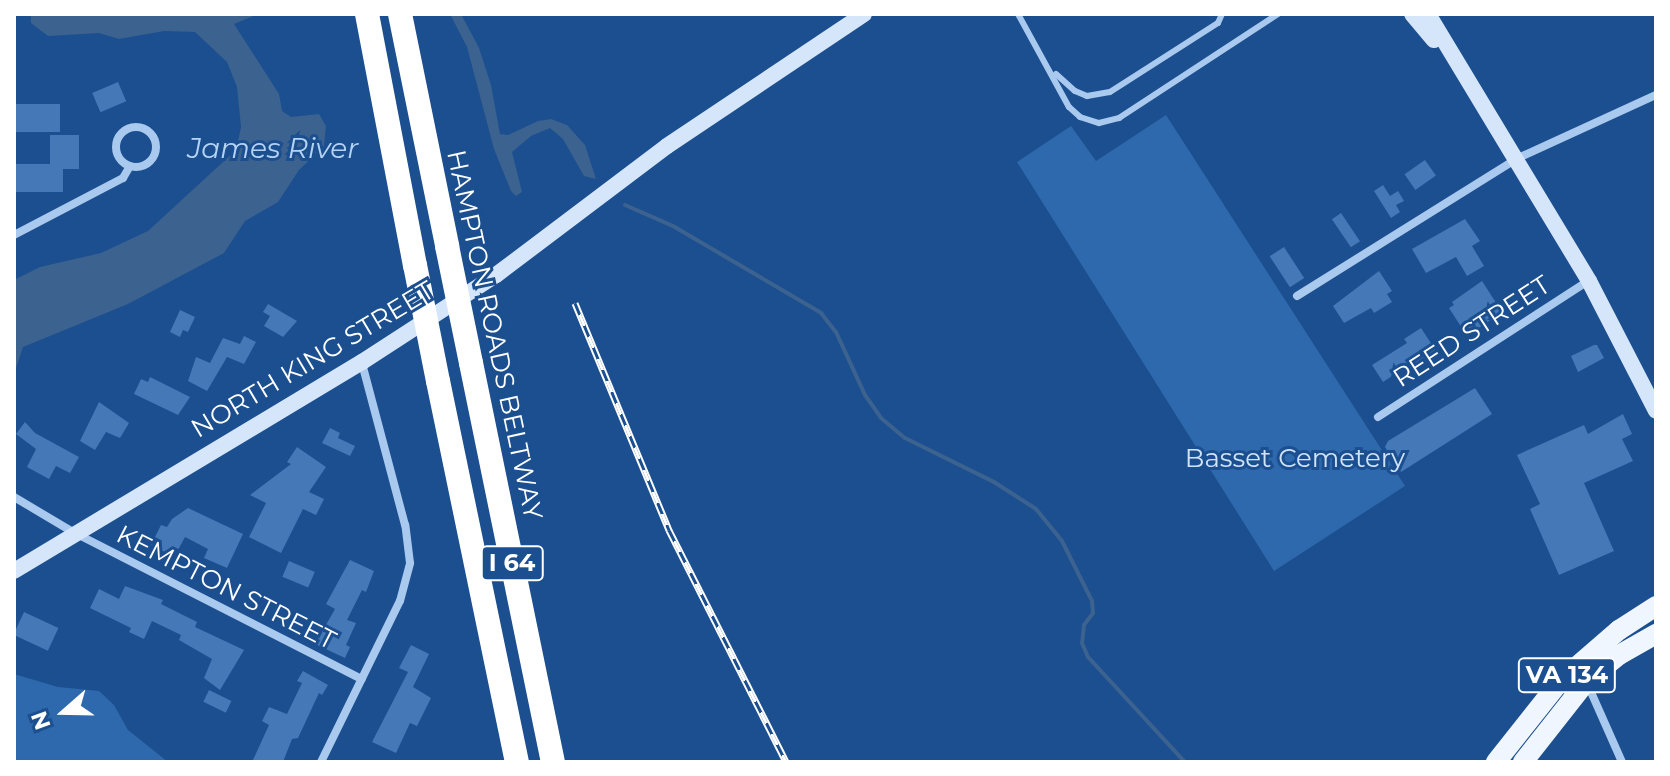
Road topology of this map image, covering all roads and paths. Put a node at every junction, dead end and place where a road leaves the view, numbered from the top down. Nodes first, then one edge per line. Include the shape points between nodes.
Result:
1 (367, 14) edge
2 (400, 14) edge
3 (864, 14) edge
4 (1018, 14) edge
5 (1222, 14) edge
6 (1278, 14) edge
7 (1412, 14) edge
8 (1428, 14) edge
9 (1458, 67) junction
10 (1051, 69) junction
11 (1656, 95) edge
12 (1516, 159) junction
13 (130, 166) junction
14 (14, 235) edge
15 (1589, 281) junction
16 (1297, 296) dead end
17 (362, 362) junction
18 (1656, 411) edge
19 (1378, 417) dead end
20 (14, 497) edge
21 (73, 532) junction
22 (14, 571) edge
23 (1656, 606) edge
24 (1656, 634) edge
25 (1582, 673) junction
26 (362, 679) junction
27 (321, 762) edge
28 (517, 762) edge
29 (553, 762) edge
30 (1496, 762) edge
31 (1523, 762) edge
32 (1622, 762) edge

1 - 28 highway, I 64, bridge
2 - 29 highway, HAMPTON ROADS BELTWAY / I 64, bridge
3 - 17 main road, NORTH KING STREET via 735,98 496,275
4 - 10 lane
5 - 10 lane via 1218,23 1110,92 1087,96
6 - 10 lane via 1119,118 1099,123 1069,107
7 - 9 main road
8 - 9 main road
9 - 12 main road
11 - 12 street
12 - 15 main road
12 - 16 street
13 - 13 street via 149,163 156,152 151,133 139,127 121,133 116,146 120,159
13 - 14 street via 123,178
15 - 18 main road
15 - 19 street, REED STREET
17 - 21 main road, NORTH KING STREET
17 - 26 street via 410,563 400,601
20 - 21 street, KEMPTON STREET
21 - 22 main road, NORTH KING STREET
21 - 26 street, KEMPTON STREET
23 - 25 main road, VA 134
24 - 25 main road, VA 134
25 - 30 main road, VA 134 via 1541,701
25 - 31 main road, VA 134
25 - 32 street
26 - 27 street

